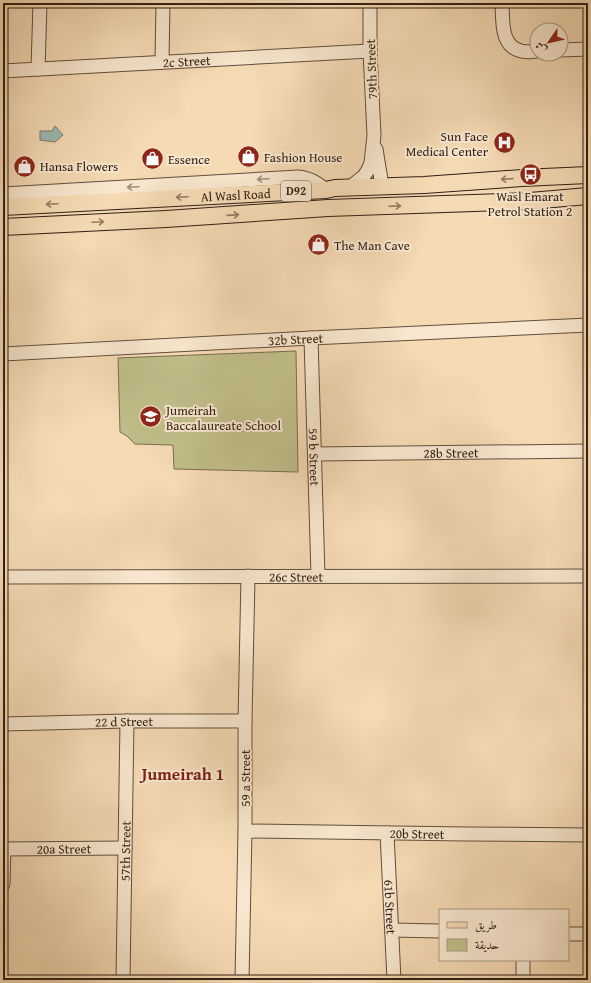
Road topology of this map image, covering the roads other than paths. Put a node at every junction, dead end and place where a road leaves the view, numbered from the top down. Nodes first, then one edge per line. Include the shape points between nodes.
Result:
1 (40, 3) edge
2 (163, 3) edge
3 (370, 3) edge
4 (502, 3) edge
5 (588, 49) edge
6 (569, 50) edge
7 (370, 51) junction
8 (529, 51) edge
9 (162, 62) junction
10 (38, 69) junction
11 (3, 71) edge
12 (374, 135) junction
13 (588, 175) edge
14 (382, 186) junction
15 (349, 188) junction
16 (326, 190) junction
17 (3, 194) edge
18 (588, 196) edge
19 (3, 207) edge
20 (328, 208) junction
21 (3, 227) edge
22 (588, 325) edge
23 (311, 338) junction
24 (3, 354) edge
25 (588, 450) edge
26 (315, 454) junction
27 (248, 576) junction
28 (318, 576) junction
29 (588, 576) edge
30 (3, 577) edge
31 (127, 721) junction
32 (245, 721) junction
33 (3, 724) edge
34 (245, 831) junction
35 (387, 833) junction
36 (588, 835) edge
37 (125, 848) junction
38 (3, 849) edge
39 (3, 884) edge
40 (392, 930) junction
41 (439, 931) edge
42 (569, 934) edge
43 (588, 934) edge
44 (524, 961) edge
45 (123, 980) edge
46 (242, 980) edge
47 (394, 980) edge
48 (523, 980) edge

1 - 10 street
2 - 9 street
3 - 7 street, 79th Street
4 - 8 street via 504,35 515,49
5 - 6 street
7 - 9 street, 2c Street
7 - 12 street, 79th Street
9 - 10 street, 2c Street
10 - 11 street, 2c Street
12 - 14 street, 79th Street
12 - 15 street, 79th Street via 368,170
13 -> 14 main road, Al Wasl Road / D92
14 - 15 main road, Al Wasl Road / D92
14 - 20 main road via 383,193 378,198 342,202
15 - 16 main road, Al Wasl Road / D92
16 -> 17 street via 315,181 298,177
16 -> 19 main road, Al Wasl Road / D92
20 -> 18 main road, Al Wasl Road / D92 via 530,201
21 -> 20 main road, Al Wasl Road / D92
22 - 23 street, 32b Street
23 - 24 street, 32b Street
23 - 26 street, 59 b Street
25 - 26 street, 28b Street
26 - 28 street, 59 b Street
27 - 28 street, 26c Street
27 - 30 street, 26c Street
27 - 32 street, 59 a Street
28 - 29 street, 26c Street
31 - 32 street, 22 d Street
31 - 33 street, 22 d Street
31 - 37 street, 57th Street
32 - 34 street, 59 a Street
34 - 35 street, 20b Street
34 - 46 street, 59 a Street
35 - 36 street, 20b Street
35 - 40 street, 61b Street
37 - 38 street, 20a Street
37 - 45 street, 57th Street
38 - 39 street
40 - 41 street
40 - 47 street, 61b Street
42 - 43 street
44 - 48 street

